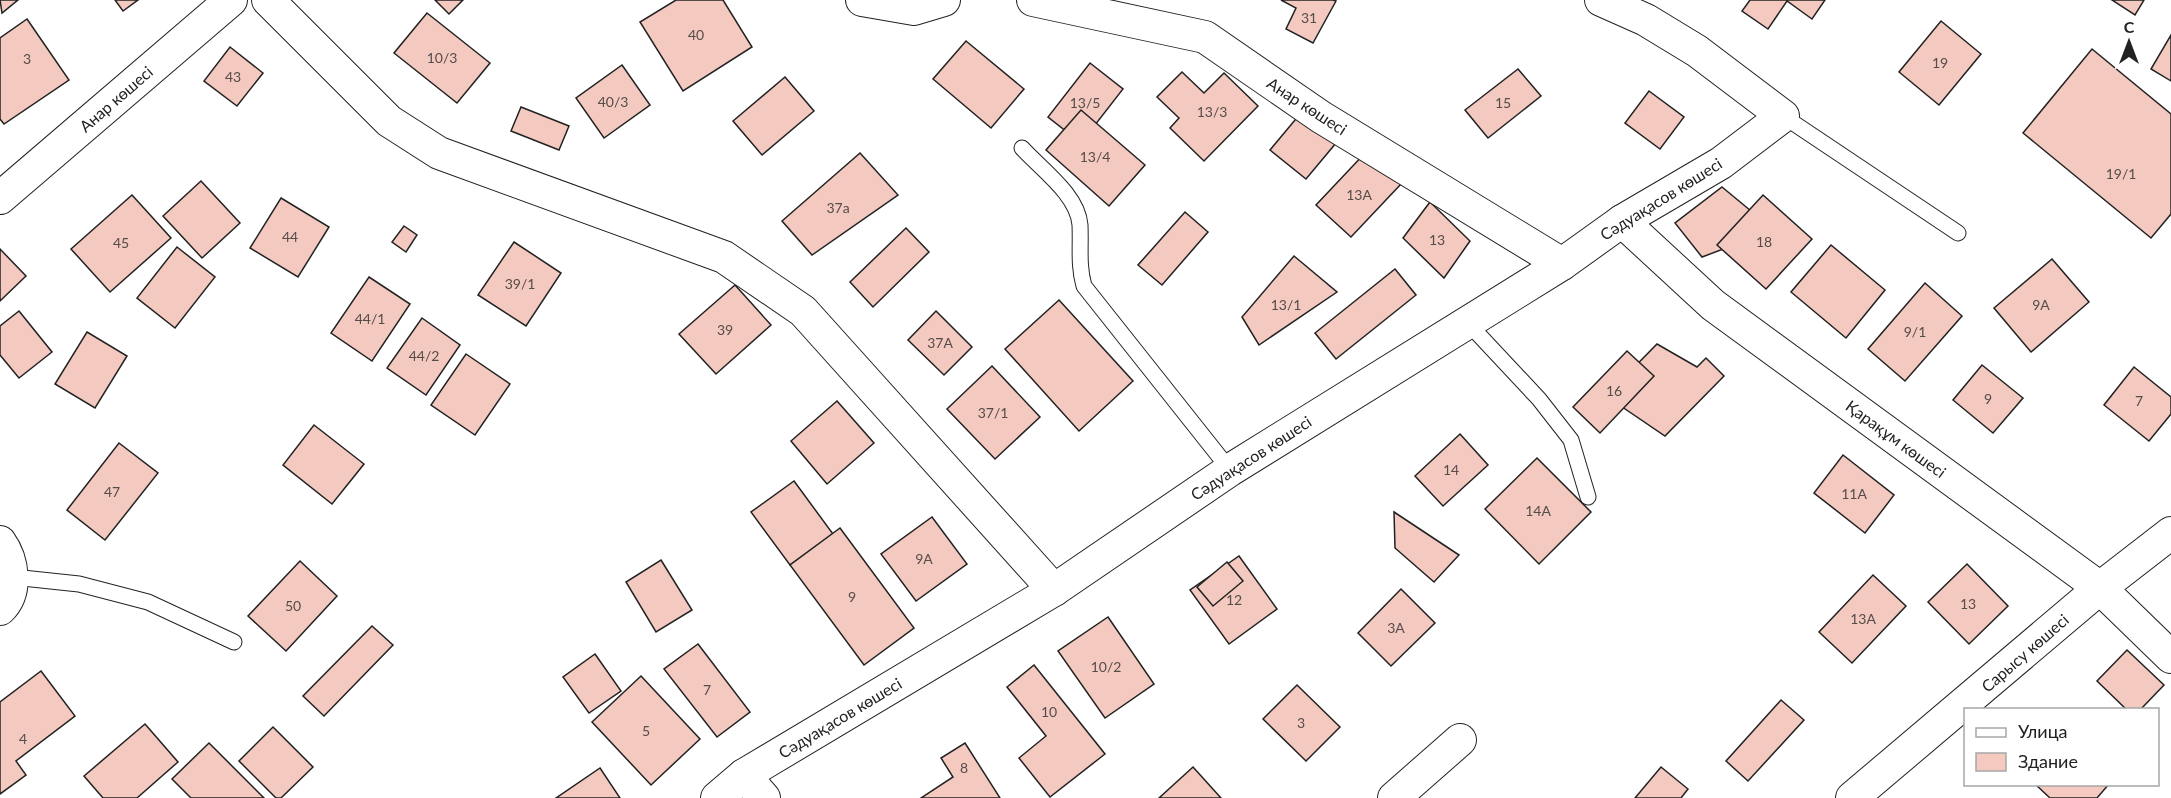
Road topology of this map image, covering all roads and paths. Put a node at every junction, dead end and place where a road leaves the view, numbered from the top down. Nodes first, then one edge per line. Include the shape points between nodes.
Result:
1 (231, 0) edge
2 (268, 0) edge
3 (862, 0) edge
4 (944, 0) edge
5 (1033, 0) edge
6 (1600, 0) edge
7 (1783, 116) junction
8 (1022, 148) dead end
9 (0, 198) edge
10 (1622, 221) junction
11 (1958, 233) dead end
12 (1562, 264) junction
13 (1466, 321) junction
14 (1230, 470) junction
15 (1588, 497) dead end
16 (2171, 533) edge
17 (0, 542) edge
18 (13, 577) junction
19 (2100, 588) junction
20 (1054, 590) junction
21 (0, 609) edge
22 (234, 642) dead end
23 (2171, 657) edge
24 (1460, 740) dead end
25 (744, 775) junction
26 (717, 798) edge
27 (764, 798) edge
28 (1394, 798) edge
29 (1852, 798) edge

1 - 9 street, Анар көшесі
2 - 20 street via 390,121 439,153 724,257 803,311
3 - 4 street via 914,9
5 - 12 street, Анар көшесі via 1205,37 1321,117
6 - 7 street via 1646,20 1697,51
7 - 10 street, Сәдуақасов көшесі via 1721,163
7 - 11 lane
8 - 14 lane via 1071,201 1080,223 1079,268 1084,286
10 - 12 street, Сәдуақасов көшесі
10 - 19 street, Қарақұм көшесі via 1713,305
12 - 13 street, Сәдуақасов көшесі
13 - 14 street, Сәдуақасов көшесі
13 - 15 lane via 1539,399 1571,440
14 - 20 street, Сәдуақасов көшесі
16 - 19 street, Сарысу көшесі
17 - 18 street
18 - 21 street via 6,603
18 - 22 lane via 79,584 148,602
19 - 23 street, Қарақұм көшесі
19 - 29 street, Сарысу көшесі
20 - 25 street, Сәдуақасов көшесі
24 - 28 street
25 - 26 street, Сәдуақасов көшесі
25 - 27 street

